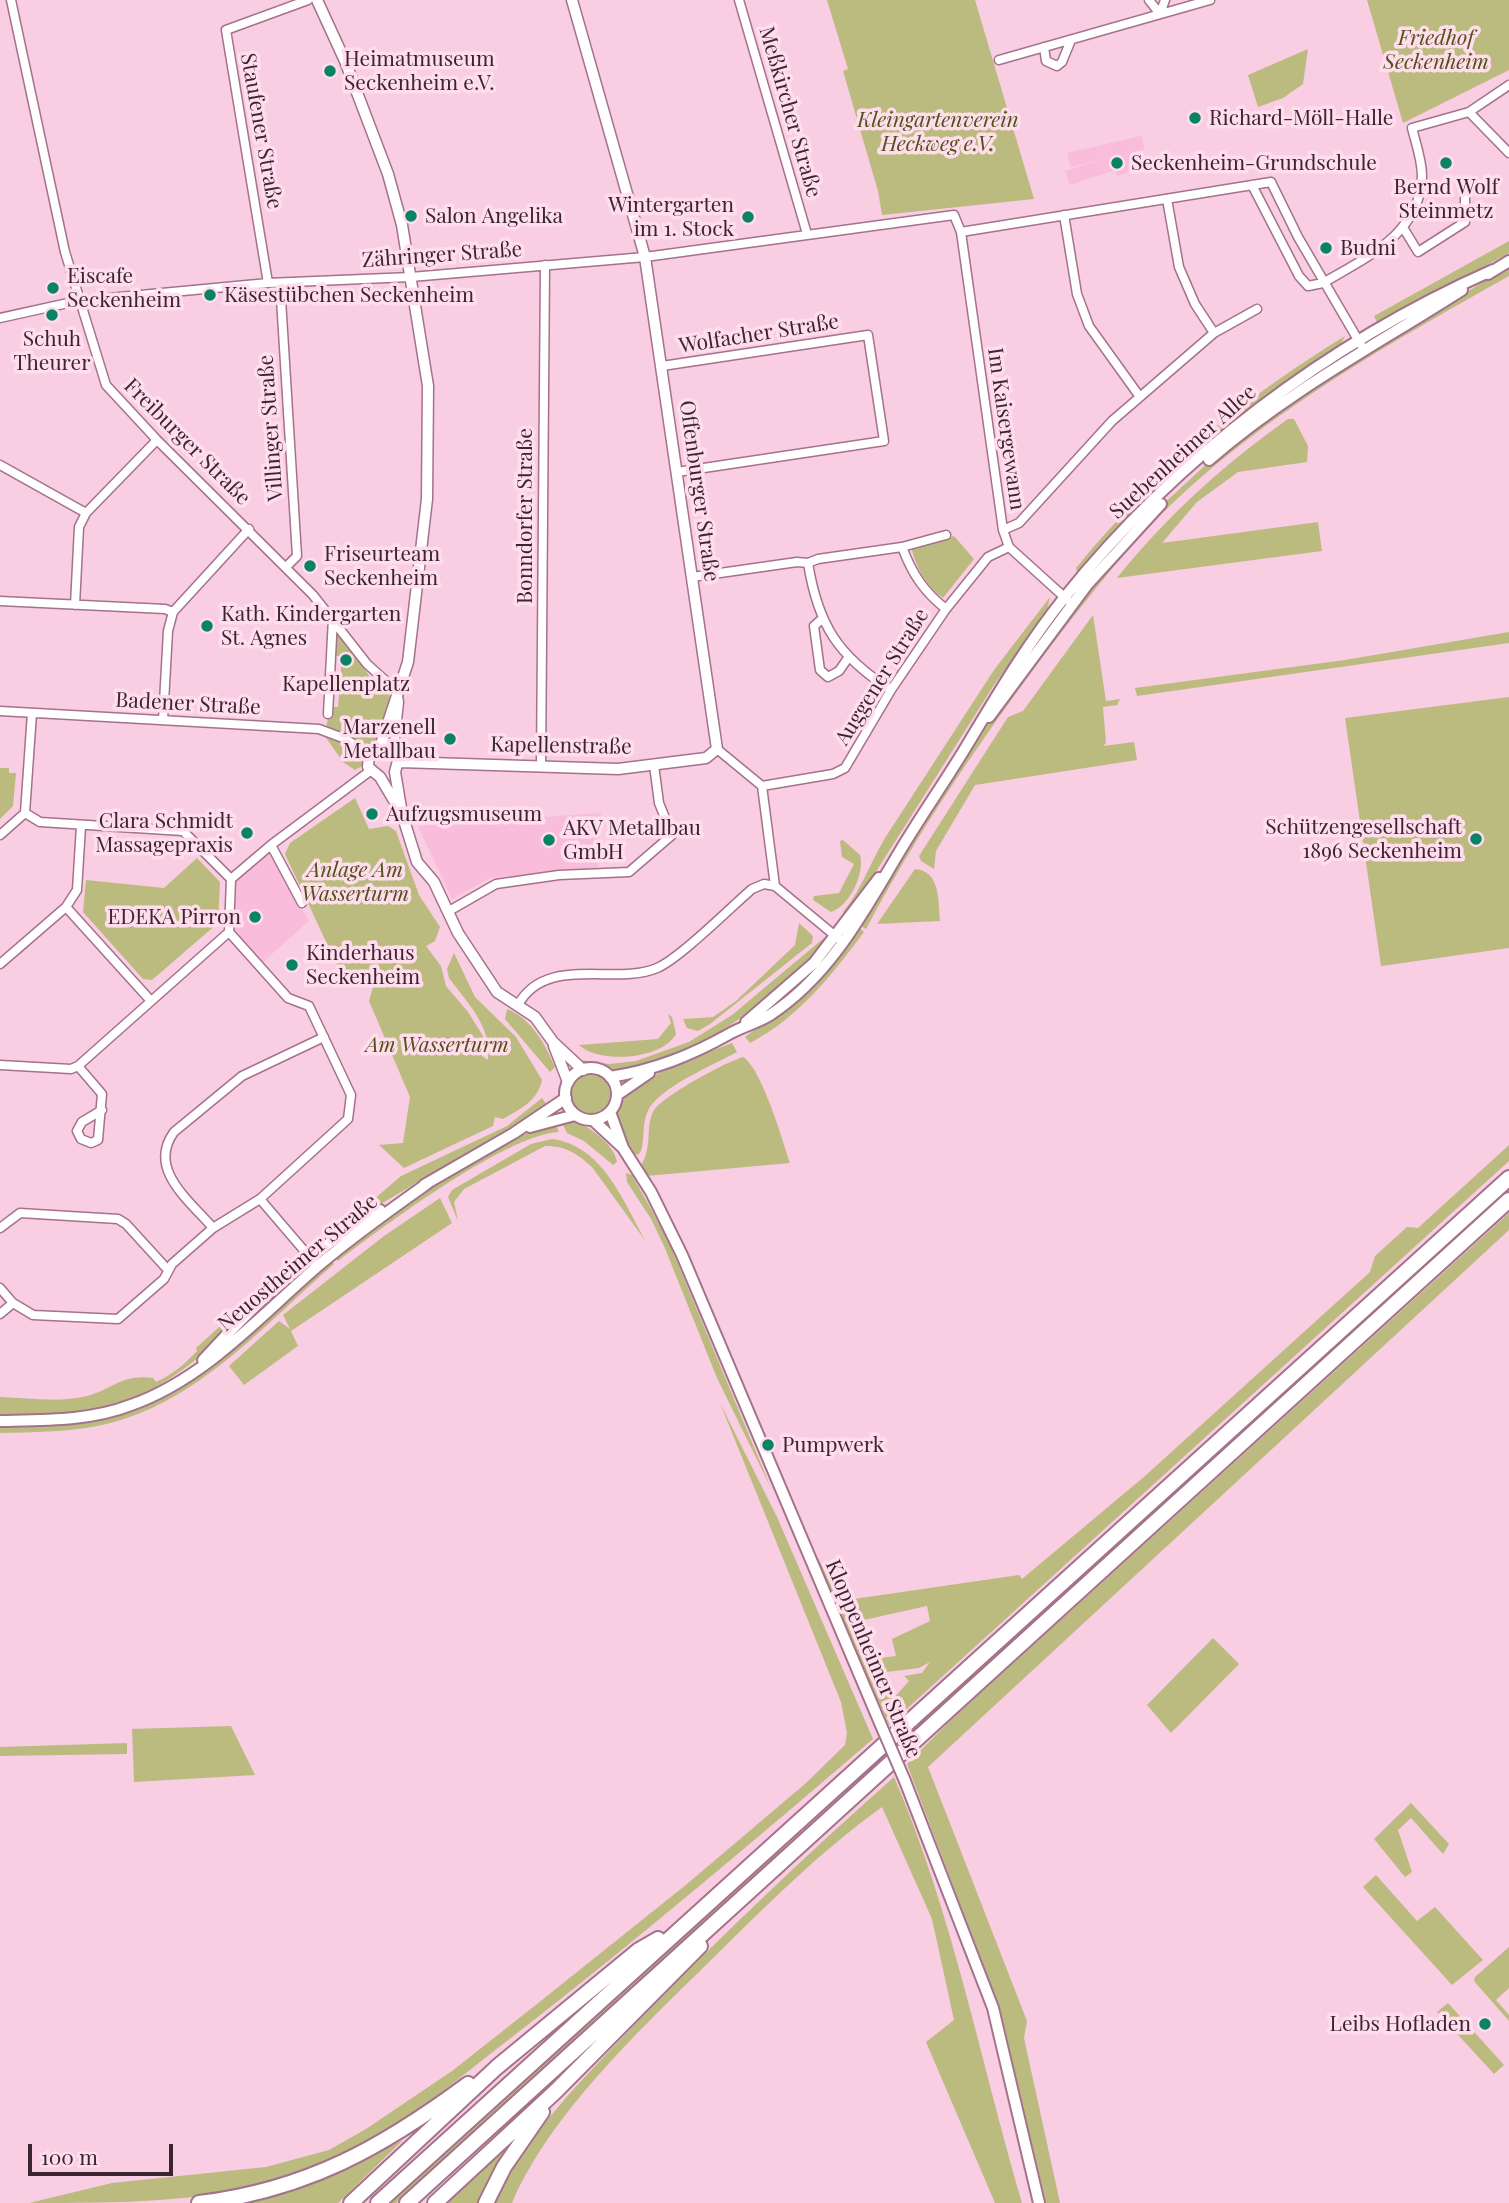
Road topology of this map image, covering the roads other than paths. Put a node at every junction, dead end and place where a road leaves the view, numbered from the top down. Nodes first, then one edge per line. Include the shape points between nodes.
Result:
1 (11, 0) edge
2 (308, 0) edge
3 (317, 0) edge
4 (572, 0) edge
5 (739, 0) edge
6 (1149, 0) edge
7 (1166, 0) edge
8 (1210, 0) edge
9 (1160, 14) junction
10 (1071, 40) junction
11 (1044, 47) junction
12 (999, 60) dead end
13 (1509, 85) edge
14 (1469, 112) junction
15 (1509, 153) edge
16 (1252, 185) junction
17 (1465, 198) dead end
18 (1167, 199) junction
19 (1064, 215) junction
20 (1404, 229) junction
21 (961, 232) junction
22 (807, 234) junction
23 (645, 257) junction
24 (1509, 261) edge
25 (544, 265) junction
26 (411, 277) junction
27 (268, 283) junction
28 (280, 283) junction
29 (1323, 283) junction
30 (78, 301) junction
31 (1256, 309) dead end
32 (0, 318) edge
33 (1214, 333) junction
34 (1361, 344) junction
35 (662, 366) junction
36 (1139, 397) junction
37 (156, 440) junction
38 (0, 465) edge
39 (677, 472) junction
40 (86, 513) junction
41 (249, 529) junction
42 (1003, 530) junction
43 (946, 536) dead end
44 (902, 547) junction
45 (1009, 547) junction
46 (808, 564) junction
47 (286, 567) junction
48 (692, 577) junction
49 (1068, 600) junction
50 (0, 601) edge
51 (75, 606) junction
52 (946, 609) junction
53 (173, 612) junction
54 (333, 618) junction
55 (822, 619) junction
56 (848, 658) junction
57 (891, 690) junction
58 (397, 691) junction
59 (0, 711) edge
60 (32, 713) junction
61 (328, 714) dead end
62 (163, 720) junction
63 (381, 744) junction
64 (394, 748) junction
65 (717, 749) junction
66 (369, 753) junction
67 (654, 765) junction
68 (541, 766) junction
69 (397, 767) junction
70 (370, 771) junction
71 (380, 777) junction
72 (762, 786) junction
73 (25, 813) junction
74 (402, 814) junction
75 (81, 826) junction
76 (0, 835) edge
77 (271, 845) junction
78 (231, 879) junction
79 (775, 886) junction
80 (302, 903) dead end
81 (66, 907) junction
82 (449, 911) junction
83 (229, 932) junction
84 (841, 940) junction
85 (0, 964) edge
86 (151, 1001) junction
87 (518, 1004) junction
88 (324, 1037) junction
89 (553, 1042) junction
90 (0, 1065) edge
91 (78, 1066) junction
92 (654, 1069) junction
93 (583, 1070) junction
94 (610, 1077) junction
95 (568, 1082) junction
96 (617, 1095) junction
97 (566, 1098) junction
98 (102, 1110) dead end
99 (610, 1112) junction
100 (575, 1115) junction
101 (593, 1120) junction
102 (514, 1133) junction
103 (623, 1148) junction
104 (1509, 1178) edge
105 (260, 1199) junction
106 (1509, 1200) edge
107 (0, 1228) edge
108 (213, 1228) junction
109 (314, 1262) junction
110 (168, 1270) junction
111 (0, 1289) edge
112 (13, 1303) junction
113 (0, 1314) edge
114 (0, 1421) edge
115 (727, 1910) junction
116 (686, 1922) junction
117 (497, 2067) junction
118 (556, 2091) junction
119 (199, 2203) edge
120 (351, 2203) edge
121 (378, 2203) edge
122 (407, 2203) edge
123 (435, 2203) edge
124 (486, 2203) edge
125 (1039, 2203) edge

1 - 30 street, Freiburger Straße
2 - 27 street, Staufener Straße via 226,30
3 - 26 street via 387,174
4 - 23 street, Offenburger Straße
5 - 22 street, Meßkircher Straße
6 - 9 street
7 - 9 street
8 - 9 street
9 - 10 street
10 - 11 street
10 - 11 street via 1057,66 1046,61
11 - 12 street
13 - 14 street
14 - 15 street
14 - 20 street via 1412,128 1422,177 1414,211
16 - 18 street
16 - 29 street via 1299,276 1308,286
16 - 29 street via 1271,182
17 - 20 street via 1465,222 1418,252
18 - 19 street
18 - 33 street via 1179,267
19 - 21 street
19 - 36 street via 1077,294 1089,326
20 - 29 street
21 - 22 street, Zähringer Straße via 954,215
21 - 42 street, Im Kaisergewann
22 - 23 street, Zähringer Straße
23 - 25 street, Zähringer Straße
23 - 35 street, Offenburger Straße
24 - 34 main road, Suebenheimer Allee via 1446,291
25 - 26 street, Zähringer Straße
25 - 68 street, Bonndorfer Straße
26 - 28 street, Zähringer Straße
26 - 58 street via 428,386 429,472 408,662
27 - 28 street, Zähringer Straße
27 - 30 street, Zähringer Straße
28 - 47 street, Villinger Straße via 297,556
29 - 34 street
30 - 32 street, Zähringer Straße
30 - 37 street, Freiburger Straße via 106,385
31 - 33 street
33 - 36 street
34 - 49 main road, Suebenheimer Allee via 1284,390 1215,445 1138,516
35 - 39 street, Offenburger Straße
35 - 39 street, Wolfacher Straße via 868,335 884,441
36 - 42 street via 1068,466 1019,523
37 - 40 street
37 - 41 street, Freiburger Straße
38 - 40 street
39 - 48 street, Offenburger Straße
40 - 51 street via 79,527
41 - 47 street, Freiburger Straße
41 - 53 street
42 - 45 street, Im Kaisergewann
43 - 44 street
44 - 46 street
44 - 52 street via 914,577
45 - 49 street, Im Kaisergewann
45 - 52 street, Auggener Straße via 988,557
46 - 48 street
46 - 55 street
47 - 54 street, Freiburger Straße
48 - 65 street, Offenburger Straße
49 - 84 main road, Suebenheimer Allee via 997,690 871,903
50 - 51 street
51 - 53 street
52 - 57 street, Auggener Straße
53 - 62 street
54 - 58 street, Freiburger Straße via 367,664
54 - 61 street
55 - 56 street
55 - 56 street via 814,626 820,670 828,677
56 - 57 street
57 - 72 street, Auggener Straße via 845,768
58 - 63 street
58 - 64 street
59 - 60 street, Badener Straße
60 - 62 street, Badener Straße
60 - 73 street
62 - 66 street, Badener Straße via 319,729
63 - 64 street
63 - 66 street
64 - 69 street
65 - 67 street, Kapellenstraße via 706,758
65 - 72 street
66 - 70 street
67 - 68 street, Kapellenstraße via 618,769
67 - 82 street via 659,803 672,835 629,872 496,884
68 - 69 street, Kapellenstraße
69 - 71 street
69 - 74 street
70 - 71 street
70 - 77 street
71 - 74 street
72 - 79 street
73 - 75 street via 40,822
73 - 76 street
74 - 82 street via 417,862
75 - 78 street via 183,831
75 - 81 street via 76,890
77 - 78 street
77 - 80 street
78 - 83 street
79 - 84 street
79 - 87 street via 752,889 658,968 553,977 526,992
81 - 85 street
81 - 86 street
82 - 87 street via 491,984
83 - 86 street
83 - 88 street via 288,998 309,1006
84 - 92 main road, Suebenheimer Allee via 818,973 770,1015
86 - 91 street
87 - 89 street
88 - 105 street via 351,1096 348,1119
88 - 108 street via 243,1076 166,1143 167,1174
89 - 93 street
89 - 95 street
90 - 91 street
91 - 98 street via 102,1094
92 - 94 main road, Suebenheimer Allee
92 - 96 main road, Suebenheimer Allee
93 - 94 main road via 598,1069
93 - 95 main road
94 - 96 main road
95 - 97 main road
96 - 99 main road
97 - 100 main road
97 - 102 main road, Neuostheimer Straße
99 - 101 main road
99 - 103 main road, Kloppenheimer Straße
100 - 101 main road
100 - 102 main road, Neuostheimer Straße
101 - 103 main road, Kloppenheimer Straße
102 - 109 main road, Neuostheimer Straße via 355,1224
103 - 125 main road, Kloppenheimer Straße, bridge via 665,1219 905,1781 993,2008
104 - 116 highway
105 - 108 street
105 - 109 street
106 - 115 highway
107 - 110 street via 20,1213 118,1219
108 - 110 street
109 - 114 main road, Neuostheimer Straße via 246,1316 192,1372 153,1396 106,1413
110 - 112 street via 164,1279 118,1319 33,1315
111 - 112 street
112 - 113 street
115 - 118 highway via 699,1948
115 - 122 highway
116 - 117 highway via 639,1950
116 - 121 highway
117 - 119 highway via 339,2166 279,2188
117 - 120 highway
118 - 123 highway
118 - 124 highway via 504,2167

